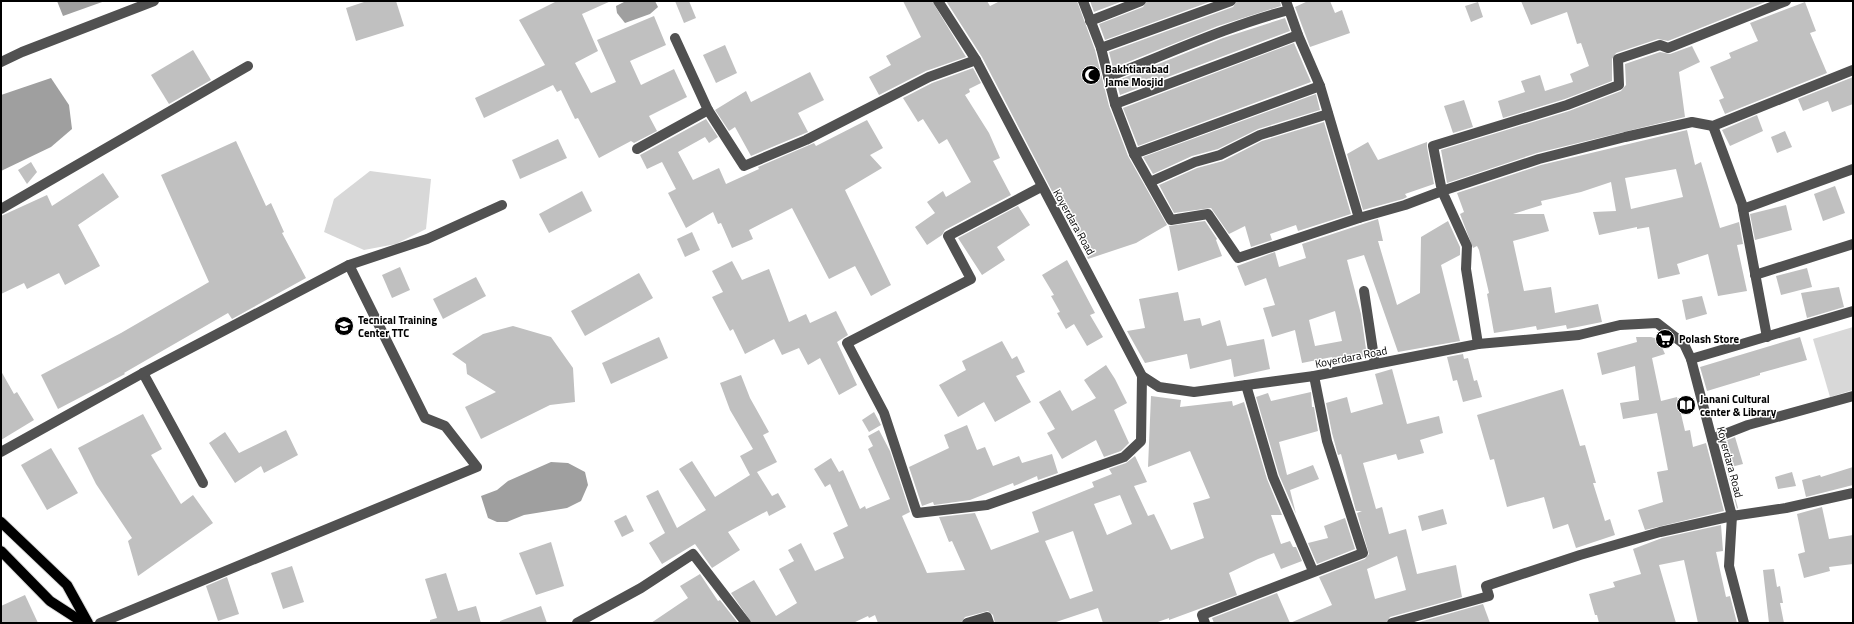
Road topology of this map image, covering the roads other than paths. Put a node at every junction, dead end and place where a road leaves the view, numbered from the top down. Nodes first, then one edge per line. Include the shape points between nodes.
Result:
1 (154, 1) edge
2 (938, 1) edge
3 (1083, 1) edge
4 (1141, 1) edge
5 (1231, 1) edge
6 (1786, 1) edge
7 (1287, 5) edge
8 (1090, 21) junction
9 (1298, 36) junction
10 (675, 38) dead end
11 (1100, 48) junction
12 (976, 60) junction
13 (1, 62) edge
14 (248, 66) dead end
15 (1853, 70) edge
16 (1108, 77) junction
17 (1320, 86) junction
18 (1115, 104) junction
19 (708, 110) junction
20 (1328, 114) junction
21 (1713, 126) junction
22 (637, 149) dead end
23 (1134, 154) junction
24 (1853, 169) edge
25 (1150, 182) junction
26 (1041, 187) junction
27 (1442, 191) junction
28 (502, 205) dead end
29 (1, 209) edge
30 (1743, 209) junction
31 (1358, 218) junction
32 (1853, 244) edge
33 (349, 265) junction
34 (1755, 275) junction
35 (1364, 291) dead end
36 (1853, 311) edge
37 (1767, 337) junction
38 (1478, 344) junction
39 (1691, 359) junction
40 (1375, 364) junction
41 (143, 373) junction
42 (1142, 376) junction
43 (1314, 376) junction
44 (1246, 385) junction
45 (1853, 396) edge
46 (1712, 439) junction
47 (1, 452) edge
48 (203, 483) dead end
49 (1853, 493) edge
50 (1732, 516) junction
51 (1, 522) edge
52 (1, 552) edge
53 (1313, 571) junction
54 (84, 623) edge
55 (88, 623) edge
56 (100, 623) edge
57 (577, 623) edge
58 (746, 623) edge
59 (967, 623) edge
60 (989, 623) edge
61 (1205, 623) edge
62 (1392, 623) edge
63 (1744, 623) edge

1 - 13 street
2 - 12 street, Koyerdara Road
3 - 8 street
4 - 8 street
5 - 11 street
6 - 27 street via 1668,48 1660,45 1618,59 1619,85 1567,105 1432,146
7 - 9 street
7 - 16 street via 1267,16
8 - 11 street
9 - 17 street
9 - 18 street
10 - 19 street
11 - 16 street
12 - 19 street via 929,77 806,140 744,166
12 - 26 street, Koyerdara Road
14 - 29 street
15 - 21 street
16 - 18 street
17 - 20 street
17 - 23 street
18 - 23 street
19 - 22 street
20 - 25 street via 1260,135 1220,155 1195,162
20 - 31 street
21 - 27 street via 1692,122 1625,136 1539,159
21 - 30 street
23 - 25 street
24 - 30 street
25 - 31 street via 1171,220 1208,214 1238,258
26 - 42 street, Koyerdara Road
26 - 42 street via 948,236 971,279 847,343 884,413 917,514 988,505 1124,458 1141,442
27 - 31 street via 1405,205
27 - 38 street via 1466,246 1466,269
28 - 33 street via 427,239
30 - 34 street
32 - 34 street
33 - 41 street
33 - 56 street via 425,418 445,426 477,467
34 - 37 street
35 - 40 street
36 - 37 street
37 - 39 street
38 - 39 street, Koyerdara Road via 1579,334 1620,325 1657,323 1684,344
38 - 40 street, Koyerdara Road
39 - 46 street, Koyerdara Road
40 - 43 street, Koyerdara Road
41 - 47 street
41 - 48 street
42 - 44 street, Koyerdara Road via 1159,387 1194,392
43 - 44 street, Koyerdara Road
43 - 53 street via 1327,441 1362,553
44 - 53 street via 1273,477
45 - 46 street
46 - 50 street, Koyerdara Road
49 - 50 street via 1786,508
50 - 62 street via 1660,532 1580,555 1486,586 1489,596
50 - 63 street, Koyerdara Road via 1729,566
51 - 55 main road via 67,585
52 - 54 main road via 50,601
53 - 61 street via 1202,616
57 - 58 street via 641,588 692,554
59 - 60 street via 987,617

